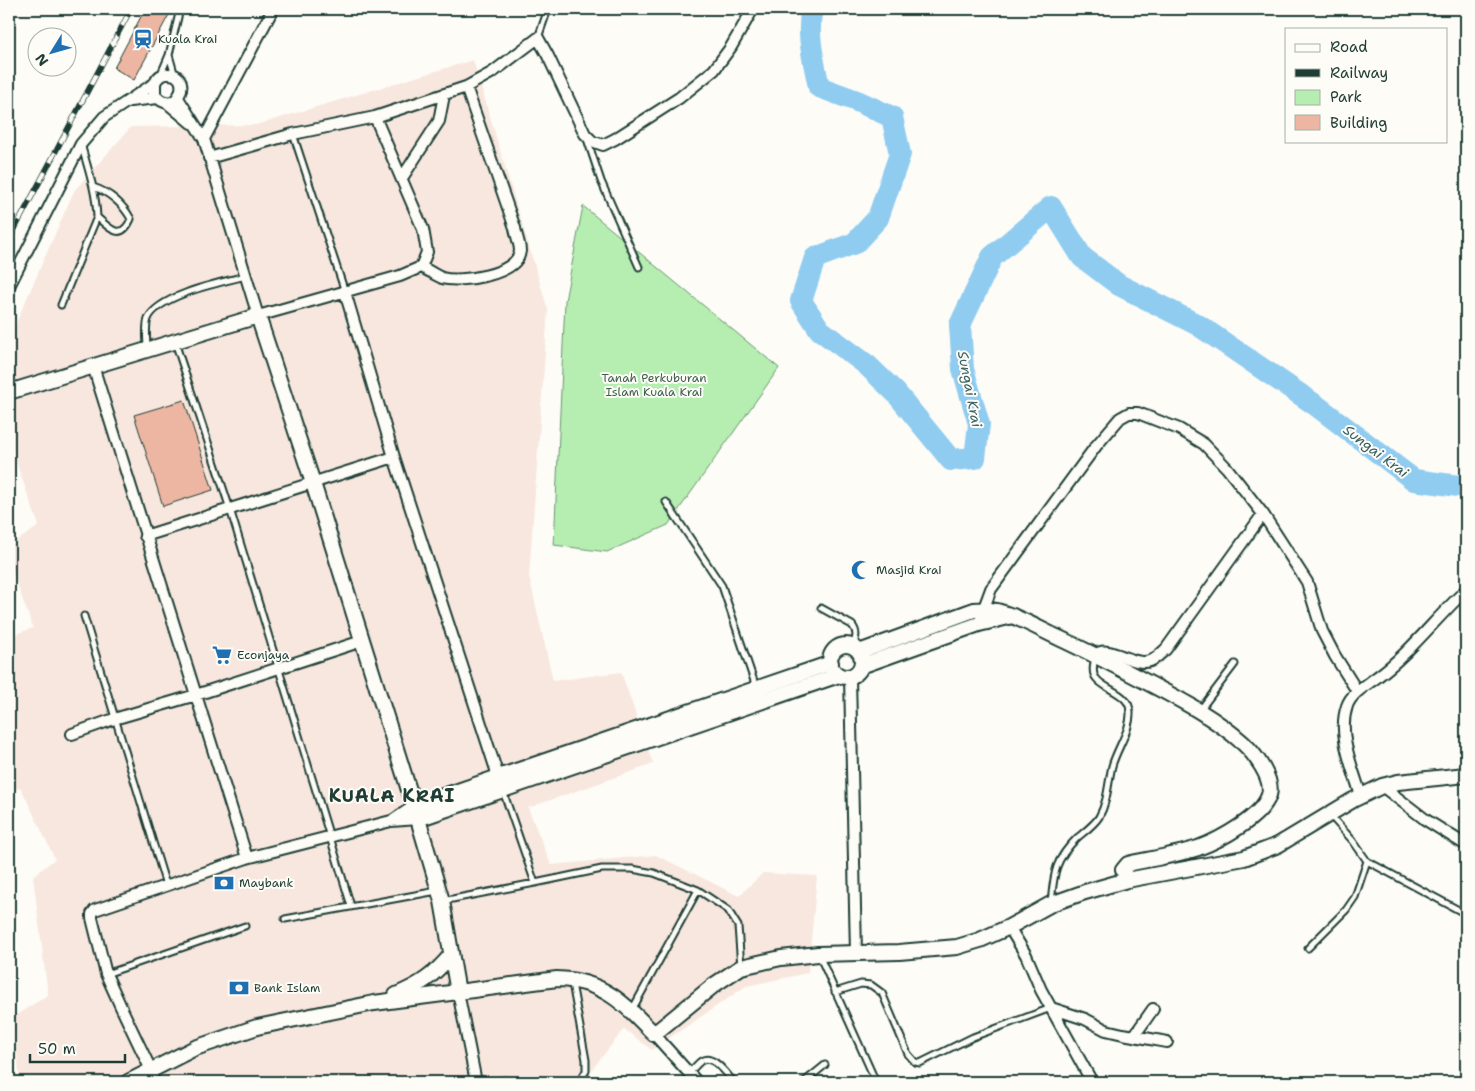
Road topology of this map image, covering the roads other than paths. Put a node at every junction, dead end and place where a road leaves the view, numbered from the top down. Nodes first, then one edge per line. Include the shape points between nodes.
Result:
1 (180, 9) edge
2 (273, 9) edge
3 (548, 9) edge
4 (753, 9) edge
5 (538, 38) junction
6 (169, 55) junction
7 (175, 76) junction
8 (157, 80) junction
9 (466, 88) junction
10 (444, 95) junction
11 (178, 98) junction
12 (162, 100) junction
13 (129, 101) junction
14 (375, 117) junction
15 (198, 128) junction
16 (293, 134) junction
17 (585, 134) junction
18 (204, 139) junction
19 (81, 144) junction
20 (209, 158) junction
21 (402, 178) junction
22 (93, 187) junction
23 (96, 217) junction
24 (421, 267) junction
25 (639, 267) dead end
26 (246, 276) junction
27 (9, 286) edge
28 (345, 292) junction
29 (61, 305) dead end
30 (258, 316) junction
31 (175, 342) junction
32 (147, 350) junction
33 (93, 366) junction
34 (9, 392) edge
35 (394, 457) junction
36 (313, 483) junction
37 (666, 502) dead end
38 (230, 509) junction
39 (1263, 514) junction
40 (145, 536) junction
41 (1464, 591) dead end
42 (822, 608) dead end
43 (983, 609) junction
44 (84, 616) dead end
45 (1013, 616) junction
46 (979, 624) junction
47 (362, 641) junction
48 (858, 655) junction
49 (1095, 655) junction
50 (831, 663) junction
51 (1235, 664) dead end
52 (278, 668) junction
53 (845, 676) junction
54 (756, 689) junction
55 (1357, 691) junction
56 (196, 695) junction
57 (761, 702) junction
58 (1200, 710) junction
59 (114, 719) junction
60 (72, 734) dead end
61 (1466, 774) edge
62 (500, 784) junction
63 (1382, 786) junction
64 (1361, 796) junction
65 (416, 813) junction
66 (1328, 814) junction
67 (330, 837) junction
68 (1466, 846) edge
69 (247, 858) junction
70 (1367, 861) junction
71 (1127, 880) junction
72 (535, 883) junction
73 (166, 885) junction
74 (698, 890) junction
75 (440, 896) junction
76 (1051, 904) junction
77 (351, 906) junction
78 (1466, 914) edge
79 (285, 919) dead end
80 (245, 926) dead end
81 (1009, 927) junction
82 (1308, 948) dead end
83 (856, 953) junction
84 (818, 954) junction
85 (452, 955) junction
86 (741, 967) junction
87 (106, 974) junction
88 (571, 980) junction
89 (458, 992) junction
90 (835, 992) junction
91 (374, 1003) junction
92 (1051, 1008) junction
93 (1153, 1009) dead end
94 (632, 1011) junction
95 (654, 1034) junction
96 (1134, 1036) junction
97 (1167, 1042) dead end
98 (826, 1065) dead end
99 (689, 1073) junction
100 (154, 1076) edge
101 (128, 1082) edge
102 (476, 1082) edge
103 (490, 1082) edge
104 (532, 1082) edge
105 (579, 1082) edge
106 (697, 1082) edge
107 (734, 1082) edge
108 (804, 1082) edge
109 (876, 1082) edge
110 (1092, 1082) edge

1 - 6 lane
2 - 18 street
3 - 5 lane
4 - 17 street via 714,70 679,98 603,145
5 - 9 street
5 - 17 street
6 - 7 lane
6 - 8 lane
7 - 8 street via 167,74
7 - 11 street via 182,86
8 - 12 street via 154,91
8 - 13 street
9 - 10 street
9 - 24 street via 520,251 515,264 501,272 458,280 441,278
10 - 14 street
10 - 21 street via 439,122
11 - 12 street via 175,101
11 - 15 street
12 - 13 street
12 - 15 street
13 - 19 street via 104,117
14 - 16 street
14 - 21 street
15 - 18 street
16 - 20 street
16 - 28 lane
17 - 25 lane via 601,181
18 - 20 street
19 - 22 lane
19 - 27 street
20 - 26 street
21 - 24 street via 423,229 427,252
22 - 23 lane
22 - 23 lane via 114,197 130,219 120,232 112,231
23 - 29 lane
24 - 28 street
26 - 30 street
26 - 32 lane via 174,298 156,309 148,319
28 - 30 street
28 - 35 street
30 - 31 street
30 - 36 street
31 - 32 street
31 - 38 lane
32 - 33 street
33 - 34 street
33 - 40 street
35 - 36 street
35 - 62 street
36 - 38 street
36 - 47 street
37 - 54 lane via 722,586
38 - 40 street
38 - 52 lane
39 - 43 street via 1228,468 1204,444 1179,429 1138,413 1129,413 1120,418 1096,446 992,589
39 - 49 street via 1157,657 1142,662 1104,650
39 - 55 street via 1307,582 1322,630
40 - 56 street
41 - 55 street via 1387,670
42 - 48 lane via 852,625 857,634
43 - 45 street
43 - 46 street
43 - 48 street
44 - 59 lane
45 - 46 street
45 - 49 street
46 - 48 street
47 - 52 street
47 - 65 street
48 - 50 street via 844,645 835,650
48 - 53 street via 855,675
49 - 58 street
49 - 76 lane via 1093,673 1096,679 1127,702 1130,711 1127,728 1112,765 1106,800 1098,819 1060,856 1054,872
50 - 53 street via 835,672
50 - 54 street
51 - 58 lane
52 - 56 street
52 - 67 lane
53 - 57 street
53 - 83 street
54 - 57 lane
54 - 62 street
55 - 64 street via 1347,706 1344,729
56 - 59 street
56 - 69 street
57 - 62 street
58 - 71 street via 1244,744 1260,763 1269,780 1270,793 1264,806 1250,820 1209,844 1125,866
59 - 60 street
59 - 73 lane
61 - 63 street
62 - 65 street
62 - 72 lane
63 - 64 street
63 - 68 street
64 - 66 street
65 - 67 street
65 - 75 street
66 - 70 lane
66 - 71 street via 1278,844 1244,858
67 - 69 street
67 - 77 lane
69 - 73 street
70 - 78 lane
70 - 82 lane via 1355,897
71 - 76 street
72 - 74 lane via 602,868 632,869 654,873
72 - 75 lane
73 - 87 street via 99,908 92,914
74 - 86 lane via 728,910 738,926
74 - 94 lane
75 - 77 lane
75 - 85 street
76 - 81 street
77 - 79 lane
80 - 87 lane
81 - 83 street via 957,947
81 - 92 street
83 - 84 street
84 - 86 street
84 - 90 lane
85 - 89 street
85 - 91 street via 437,972 414,988
86 - 95 street
87 - 100 street
88 - 89 street
88 - 94 street via 602,990
88 - 105 lane via 586,1060 586,1071
89 - 91 street
89 - 102 street
90 - 92 lane via 861,984 871,985 882,993 908,1054 920,1063 973,1037
90 - 109 lane
91 - 100 street via 256,1026 195,1048
92 - 96 street via 1106,1030
92 - 110 street
93 - 96 street
94 - 95 street
95 - 99 street
96 - 97 street
98 - 108 lane
99 - 106 street
99 - 107 lane via 702,1060 709,1059
100 - 101 street
103 - 104 lane

